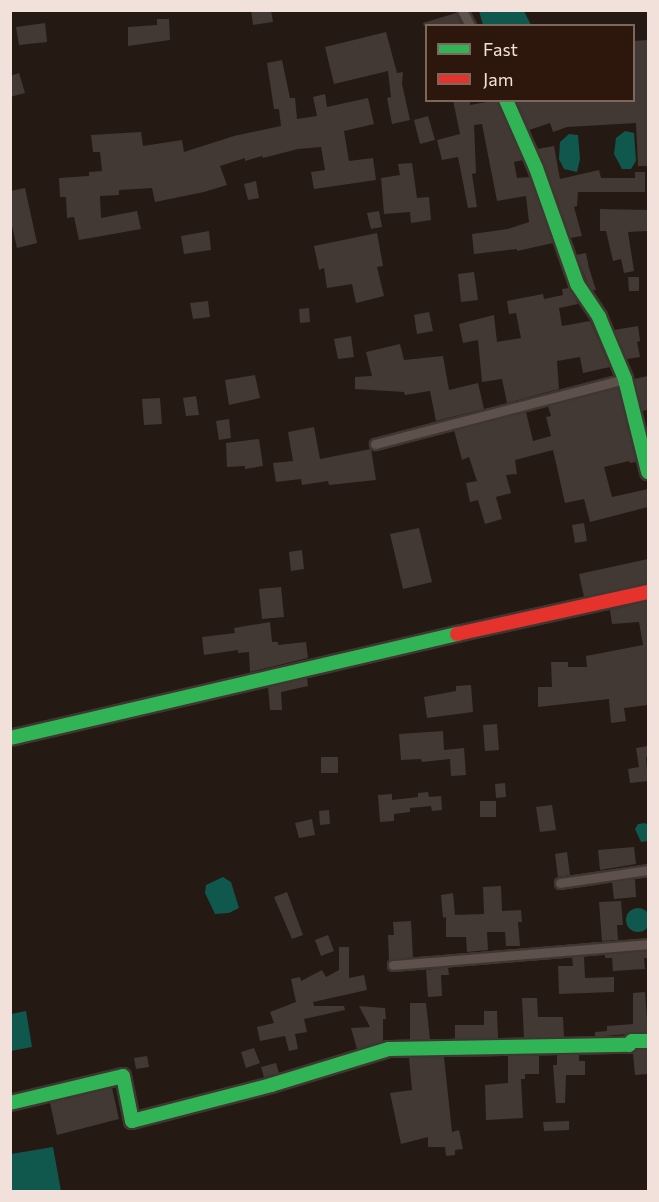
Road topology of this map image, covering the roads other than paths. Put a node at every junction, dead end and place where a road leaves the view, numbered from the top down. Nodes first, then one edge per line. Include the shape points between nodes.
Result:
1 (462, 10) edge
2 (469, 24) edge
3 (507, 102) edge
4 (626, 379) junction
5 (375, 444) dead end
6 (648, 472) edge
7 (648, 592) edge
8 (10, 738) edge
9 (648, 870) edge
10 (560, 883) dead end
11 (648, 944) edge
12 (393, 965) dead end
13 (648, 1041) edge
14 (10, 1103) edge

1 - 2 street
3 - 4 street via 536,168 577,284 599,317
4 - 5 street
4 - 6 street
7 - 8 street
9 - 10 street
11 - 12 street
13 - 14 street via 632,1041 628,1045 390,1049 132,1121 123,1076

